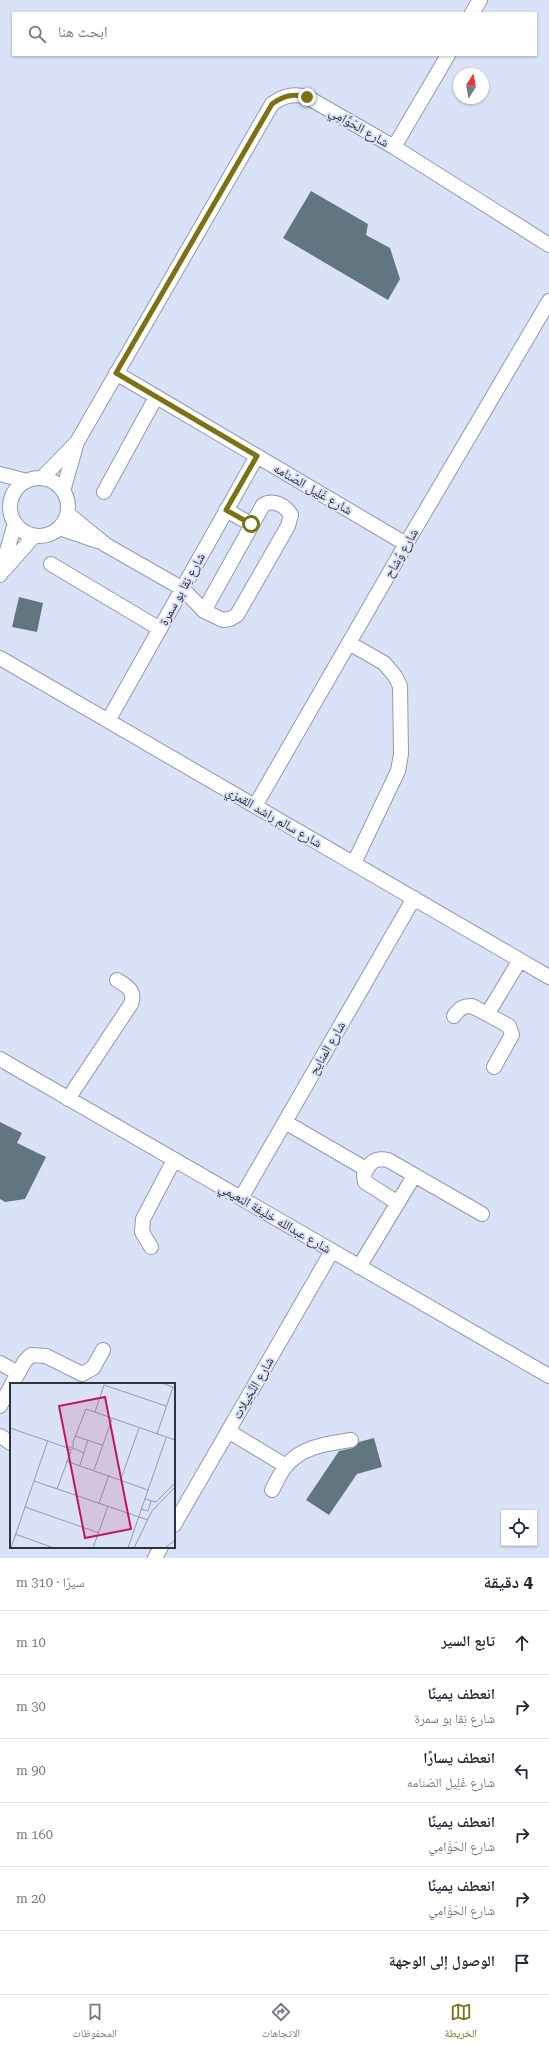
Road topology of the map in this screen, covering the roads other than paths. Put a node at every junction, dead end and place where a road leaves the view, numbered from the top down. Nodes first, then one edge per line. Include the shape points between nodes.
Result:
1 (480, 0) edge
2 (473, 12) edge
3 (447, 56) edge
4 (394, 147) junction
5 (549, 245) edge
6 (549, 301) edge
7 (116, 373) junction
8 (156, 397) junction
9 (77, 442) junction
10 (257, 456) junction
11 (0, 474) edge
12 (42, 478) junction
13 (27, 481) junction
14 (63, 491) junction
15 (0, 492) edge
16 (104, 492) dead end
17 (11, 502) junction
18 (226, 510) junction
19 (68, 514) junction
20 (15, 524) junction
21 (251, 524) junction
22 (60, 528) junction
23 (34, 536) junction
24 (406, 544) junction
25 (106, 545) junction
26 (51, 564) dead end
27 (0, 575) edge
28 (183, 589) junction
29 (204, 611) junction
30 (160, 629) junction
31 (349, 643) junction
32 (0, 658) edge
33 (108, 721) junction
34 (255, 806) junction
35 (354, 864) junction
36 (414, 898) junction
37 (520, 960) junction
38 (548, 972) edge
39 (117, 980) dead end
40 (488, 1013) junction
41 (454, 1016) dead end
42 (0, 1059) edge
43 (494, 1067) dead end
44 (68, 1099) junction
45 (285, 1122) junction
46 (174, 1160) junction
47 (366, 1169) junction
48 (414, 1176) junction
49 (241, 1198) junction
50 (398, 1203) junction
51 (482, 1214) dead end
52 (151, 1247) dead end
53 (332, 1251) junction
54 (359, 1267) junction
55 (103, 1350) dead end
56 (0, 1363) edge
57 (549, 1376) edge
58 (14, 1381) edge
59 (10, 1388) edge
60 (0, 1406) edge
61 (228, 1431) junction
62 (0, 1436) edge
63 (350, 1440) dead end
64 (10, 1442) edge
65 (286, 1466) junction
66 (272, 1490) dead end
67 (175, 1523) edge
68 (160, 1548) edge
69 (155, 1558) edge

1 - 2 street
3 - 4 street
4 - 5 street, شارع الحَوَّامِي
4 - 7 street, شارع الحَوَّامِي via 307,97 291,95 278,99 272,104
6 - 24 street, شارع وُشاح
7 - 8 street, شارع غَلِيل الصّنامه
7 - 9 street, شارع الحَوَّامِي
8 - 10 street, شارع غَلِيل الصّنامه
8 - 16 street
9 - 12 street, شارع الحَوَّامِي
9 - 14 street, شارع الحَوَّامِي
10 - 18 street, شارع نِقا بو سمرة
10 - 24 street, شارع غَلِيل الصّنامه
11 - 13 street
12 - 13 street
12 - 14 street via 58,484
13 - 17 street via 19,486
14 - 19 street via 68,502
15 - 17 street
17 - 20 street
18 - 21 street
18 - 28 street, شارع نِقا بو سمرة
19 - 22 street
19 - 25 street
20 - 23 street
20 - 27 street
21 - 29 street
21 - 29 street via 259,510 268,502 288,509 290,515 288,526 237,615 223,620
22 - 23 street via 48,535
22 - 25 street
23 - 27 street
24 - 31 street, شارع وُشاح
25 - 28 street
26 - 30 street
28 - 29 street
28 - 30 street, شارع نِقا بو سمرة
30 - 33 street, شارع نِقا بو سمرة
31 - 34 street, شارع وُشاح
31 - 35 street via 384,663 400,686 401,754 398,771
32 - 33 street, شارع سالم راشد القمزي
33 - 34 street, شارع سالم راشد القمزي
34 - 35 street, شارع سالم راشد القمزي
35 - 36 street, شارع سالم راشد القمزي
36 - 37 street, شارع سالم راشد القمزي
36 - 45 street, شارع المنايح
37 - 38 street, شارع سالم راشد القمزي
37 - 40 street
39 - 44 street via 132,992 131,1004
40 - 41 street via 472,1006 465,1006
40 - 43 street via 509,1026 512,1035
42 - 44 street, شارع عبدالله خليفة النعيمي
44 - 46 street, شارع عبدالله خليفة النعيمي
45 - 47 street
45 - 49 street, شارع المنايح
46 - 49 street, شارع عبدالله خليفة النعيمي
46 - 52 street via 143,1219 142,1232
47 - 48 street via 380,1158
47 - 50 street via 365,1182
48 - 50 street
48 - 51 street
49 - 53 street, شارع عبدالله خليفة النعيمي
50 - 54 street
53 - 54 street, شارع عبدالله خليفة النعيمي
53 - 61 street, شارع النِّخِيلات
54 - 57 street, شارع عبدالله خليفة النعيمي
55 - 58 street via 93,1368 82,1374 46,1356 31,1355
56 - 58 street
59 - 60 street
61 - 65 street
61 - 67 street, شارع النِّخِيلات
62 - 64 street
63 - 65 street via 310,1448
65 - 66 street
68 - 69 street

